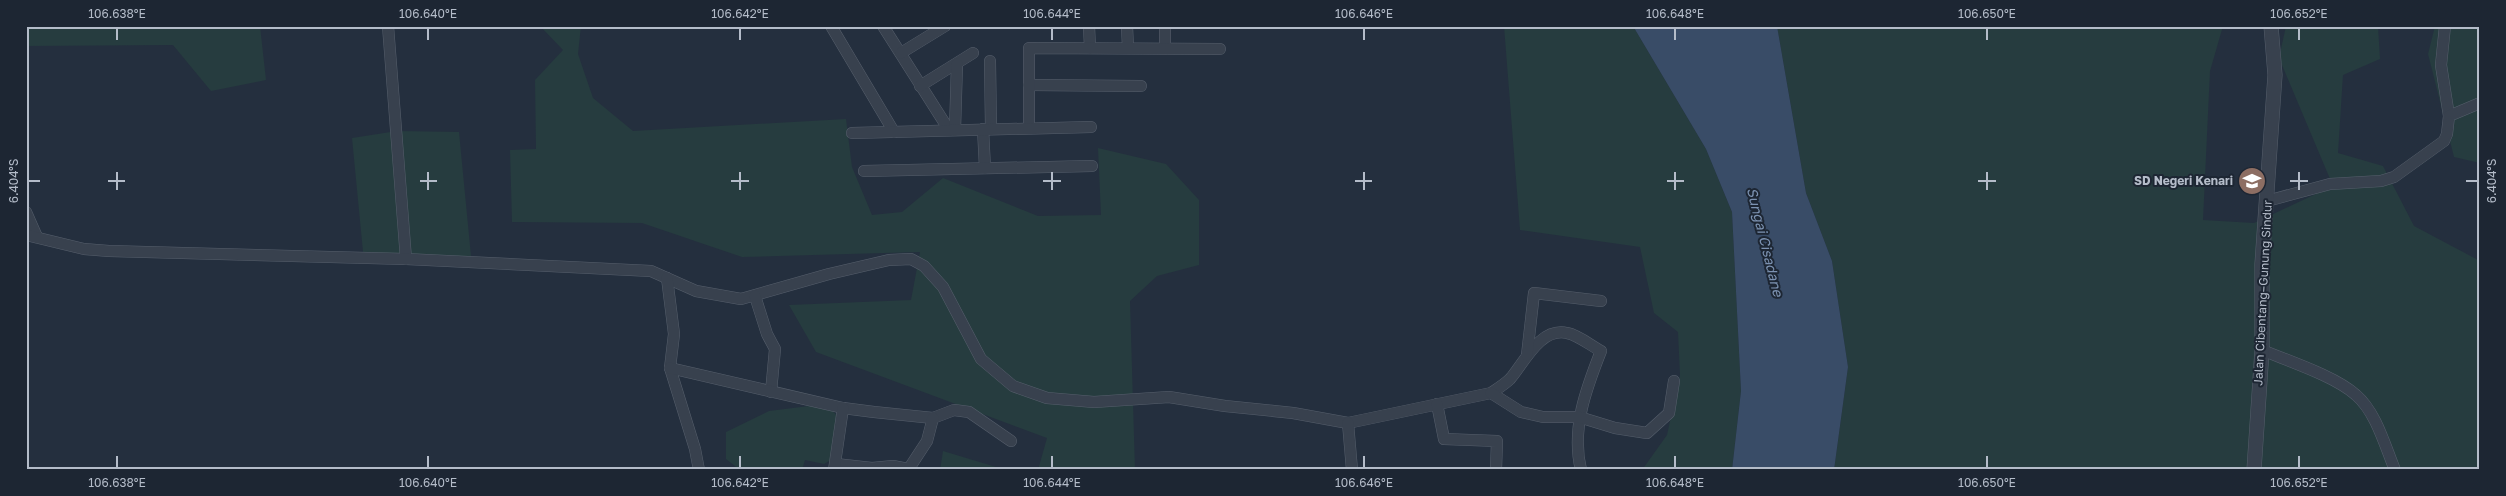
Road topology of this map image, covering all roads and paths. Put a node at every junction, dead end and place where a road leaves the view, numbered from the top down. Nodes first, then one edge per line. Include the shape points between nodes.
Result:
1 (388, 26) edge
2 (831, 26) edge
3 (883, 26) edge
4 (945, 26) edge
5 (1089, 26) edge
6 (1127, 26) edge
7 (1165, 26) edge
8 (2271, 26) edge
9 (2445, 26) edge
10 (1090, 48) junction
11 (1128, 48) junction
12 (1166, 48) junction
13 (1220, 49) dead end
14 (901, 53) junction
15 (973, 53) dead end
16 (990, 61) dead end
17 (957, 64) junction
18 (1029, 85) junction
19 (920, 86) junction
20 (1141, 86) dead end
21 (2480, 103) edge
22 (2450, 116) junction
23 (1091, 126) dead end
24 (1029, 128) junction
25 (987, 129) junction
26 (952, 130) junction
27 (894, 132) junction
28 (852, 133) dead end
29 (1092, 166) dead end
30 (985, 168) junction
31 (864, 171) dead end
32 (2267, 201) junction
33 (26, 212) edge
34 (32, 236) edge
35 (406, 259) junction
36 (667, 278) junction
37 (755, 296) junction
38 (1601, 301) dead end
39 (2262, 350) junction
40 (1527, 357) junction
41 (670, 368) junction
42 (1674, 381) dead end
43 (771, 392) junction
44 (1491, 393) junction
45 (1437, 404) junction
46 (843, 408) junction
47 (933, 418) junction
48 (1580, 418) junction
49 (1348, 423) junction
50 (1010, 440) dead end
51 (835, 467) edge
52 (908, 469) edge
53 (699, 470) edge
54 (1352, 470) edge
55 (1496, 470) edge
56 (1581, 470) edge
57 (2254, 470) edge
58 (2395, 470) edge

1 - 35 street
2 - 27 street
3 - 14 street
4 - 14 street
5 - 10 street
6 - 11 street
7 - 12 street
8 - 32 street, Jalan Cibentang–Gunung Sindur via 2275,75
9 - 22 street via 2441,65
10 - 11 street
10 - 18 street via 1029,48
11 - 12 street
12 - 13 street
14 - 19 street
15 - 17 street
16 - 25 street
17 - 19 street
17 - 26 street
18 - 20 street
18 - 24 street
19 - 26 street
21 - 22 street
22 - 32 street via 2444,141 2394,177 2381,181 2330,184
23 - 24 street
24 - 25 street
25 - 26 street
25 - 30 street
26 - 27 street
27 - 28 street
29 - 30 street
30 - 31 street
32 - 39 street, Jalan Cibentang–Gunung Sindur via 2262,264
33 - 34 street
34 - 35 street via 84,249 110,251
35 - 36 street via 651,271
36 - 37 street via 696,291 719,296 741,299
36 - 41 street via 674,334
37 - 43 street via 775,349
37 - 49 street via 829,274 911,258 924,266 943,287 981,359 1013,386 1031,394 1094,402 1169,397
38 - 40 street via 1534,293
39 - 57 street, Jalan Cibentang–Gunung Sindur
39 - 58 street via 2340,384 2357,395 2371,414
40 - 44 street via 1509,380
40 - 48 street via 1545,337 1560,332 1568,333 1600,351 1586,389
41 - 43 street
41 - 53 street via 696,449
42 - 48 street via 1669,413 1647,433
43 - 46 street
44 - 45 street
44 - 48 street via 1521,412 1543,418
45 - 49 street
45 - 55 street via 1444,439 1497,441
46 - 47 street
46 - 51 street
47 - 50 street via 954,410 969,412
47 - 52 street via 927,440
48 - 56 street via 1576,451
49 - 54 street
51 - 52 street via 894,466

